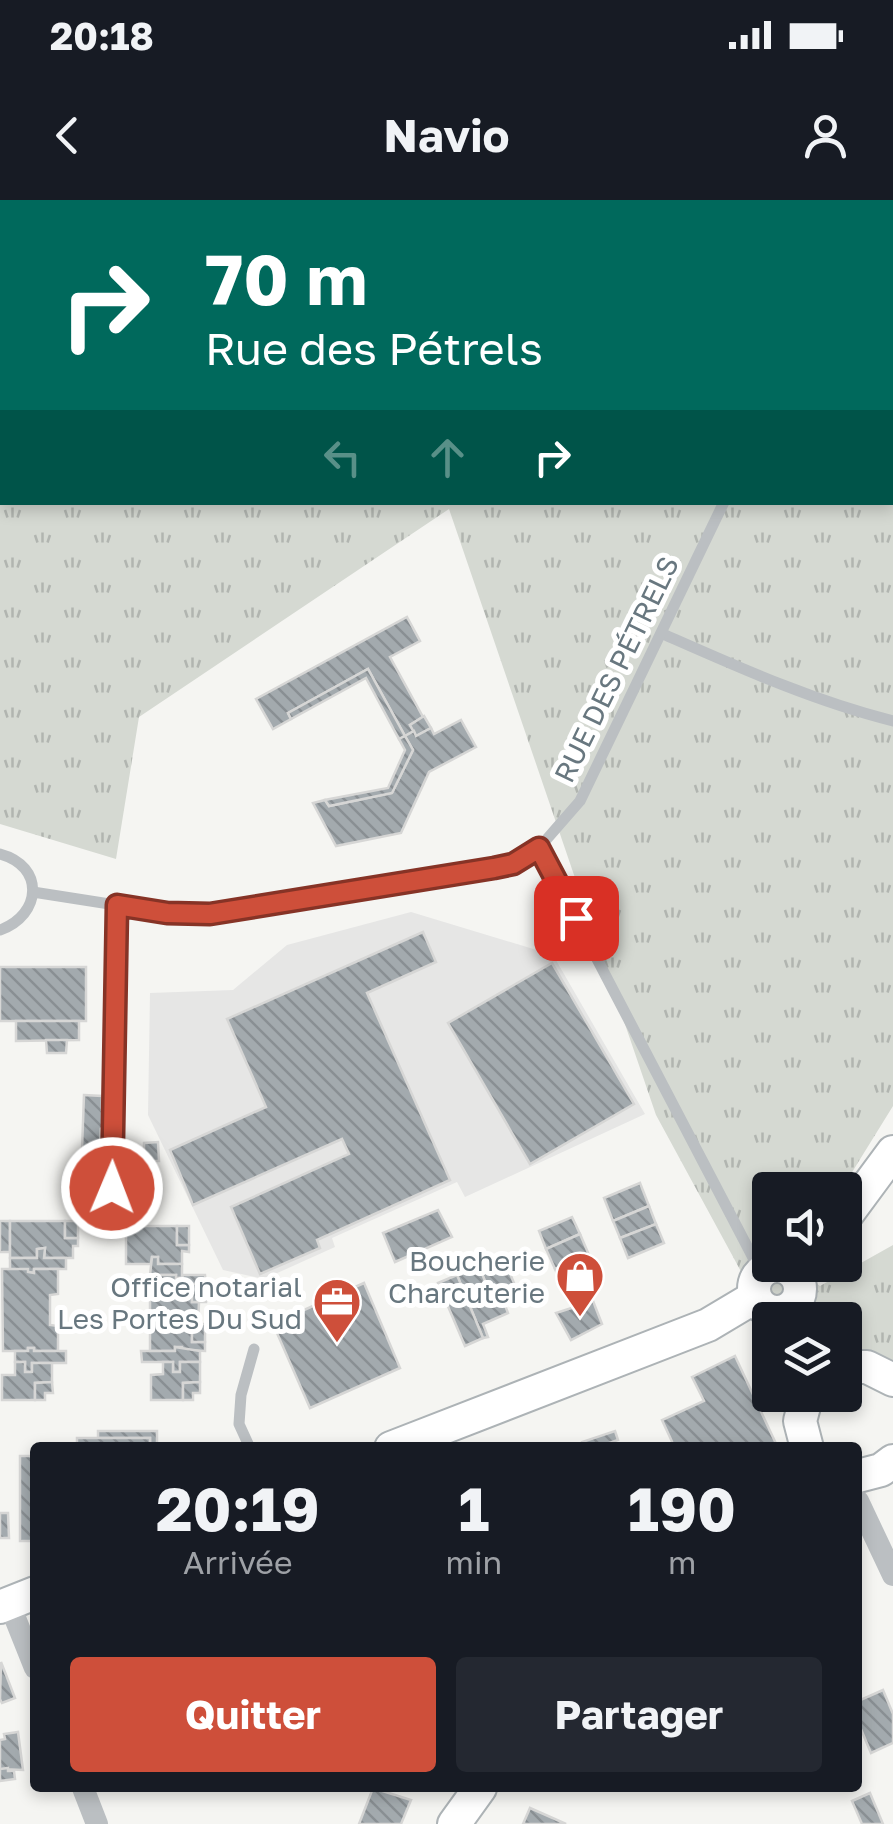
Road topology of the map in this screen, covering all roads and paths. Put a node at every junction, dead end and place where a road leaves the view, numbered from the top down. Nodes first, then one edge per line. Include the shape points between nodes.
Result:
1 (723, 505) edge
2 (662, 634) junction
3 (893, 720) edge
4 (539, 848) junction
5 (0, 854) edge
6 (33, 892) junction
7 (117, 905) junction
8 (0, 930) edge
9 (893, 1152) edge
10 (112, 1188) dead end
11 (862, 1194) edge
12 (752, 1232) edge
13 (770, 1282) edge
14 (785, 1282) edge
15 (796, 1302) edge
16 (254, 1349) dead end
17 (862, 1367) edge
18 (889, 1371) edge
19 (802, 1412) edge
20 (247, 1442) edge
21 (406, 1442) edge
22 (805, 1442) edge
23 (877, 1469) edge
24 (862, 1509) edge
25 (862, 1526) edge
26 (880, 1547) junction
27 (893, 1575) edge
28 (15, 1601) edge
29 (30, 1651) edge
30 (84, 1792) edge
31 (477, 1792) edge
32 (97, 1824) edge
33 (454, 1824) edge

1 - 2 lane, RUE DES PÉTRELS
2 - 3 lane via 783,685
2 - 4 lane, RUE DES PÉTRELS via 580,801
4 - 7 lane, RUE DES PÉTRELS via 494,868 210,914
4 - 12 lane
5 - 6 lane via 19,862
6 - 7 lane, RUE DES PÉTRELS
6 - 8 lane via 18,923
7 - 10 lane
9 - 11 main road
13 - 21 main road via 708,1325
14 - 15 main road via 800,1292
16 - 20 lane via 240,1394 239,1424
17 - 18 main road
19 - 22 main road
23 - 26 street
24 - 26 street
25 - 26 street
26 - 27 street
28 - 29 street
30 - 32 street
31 - 33 main road

